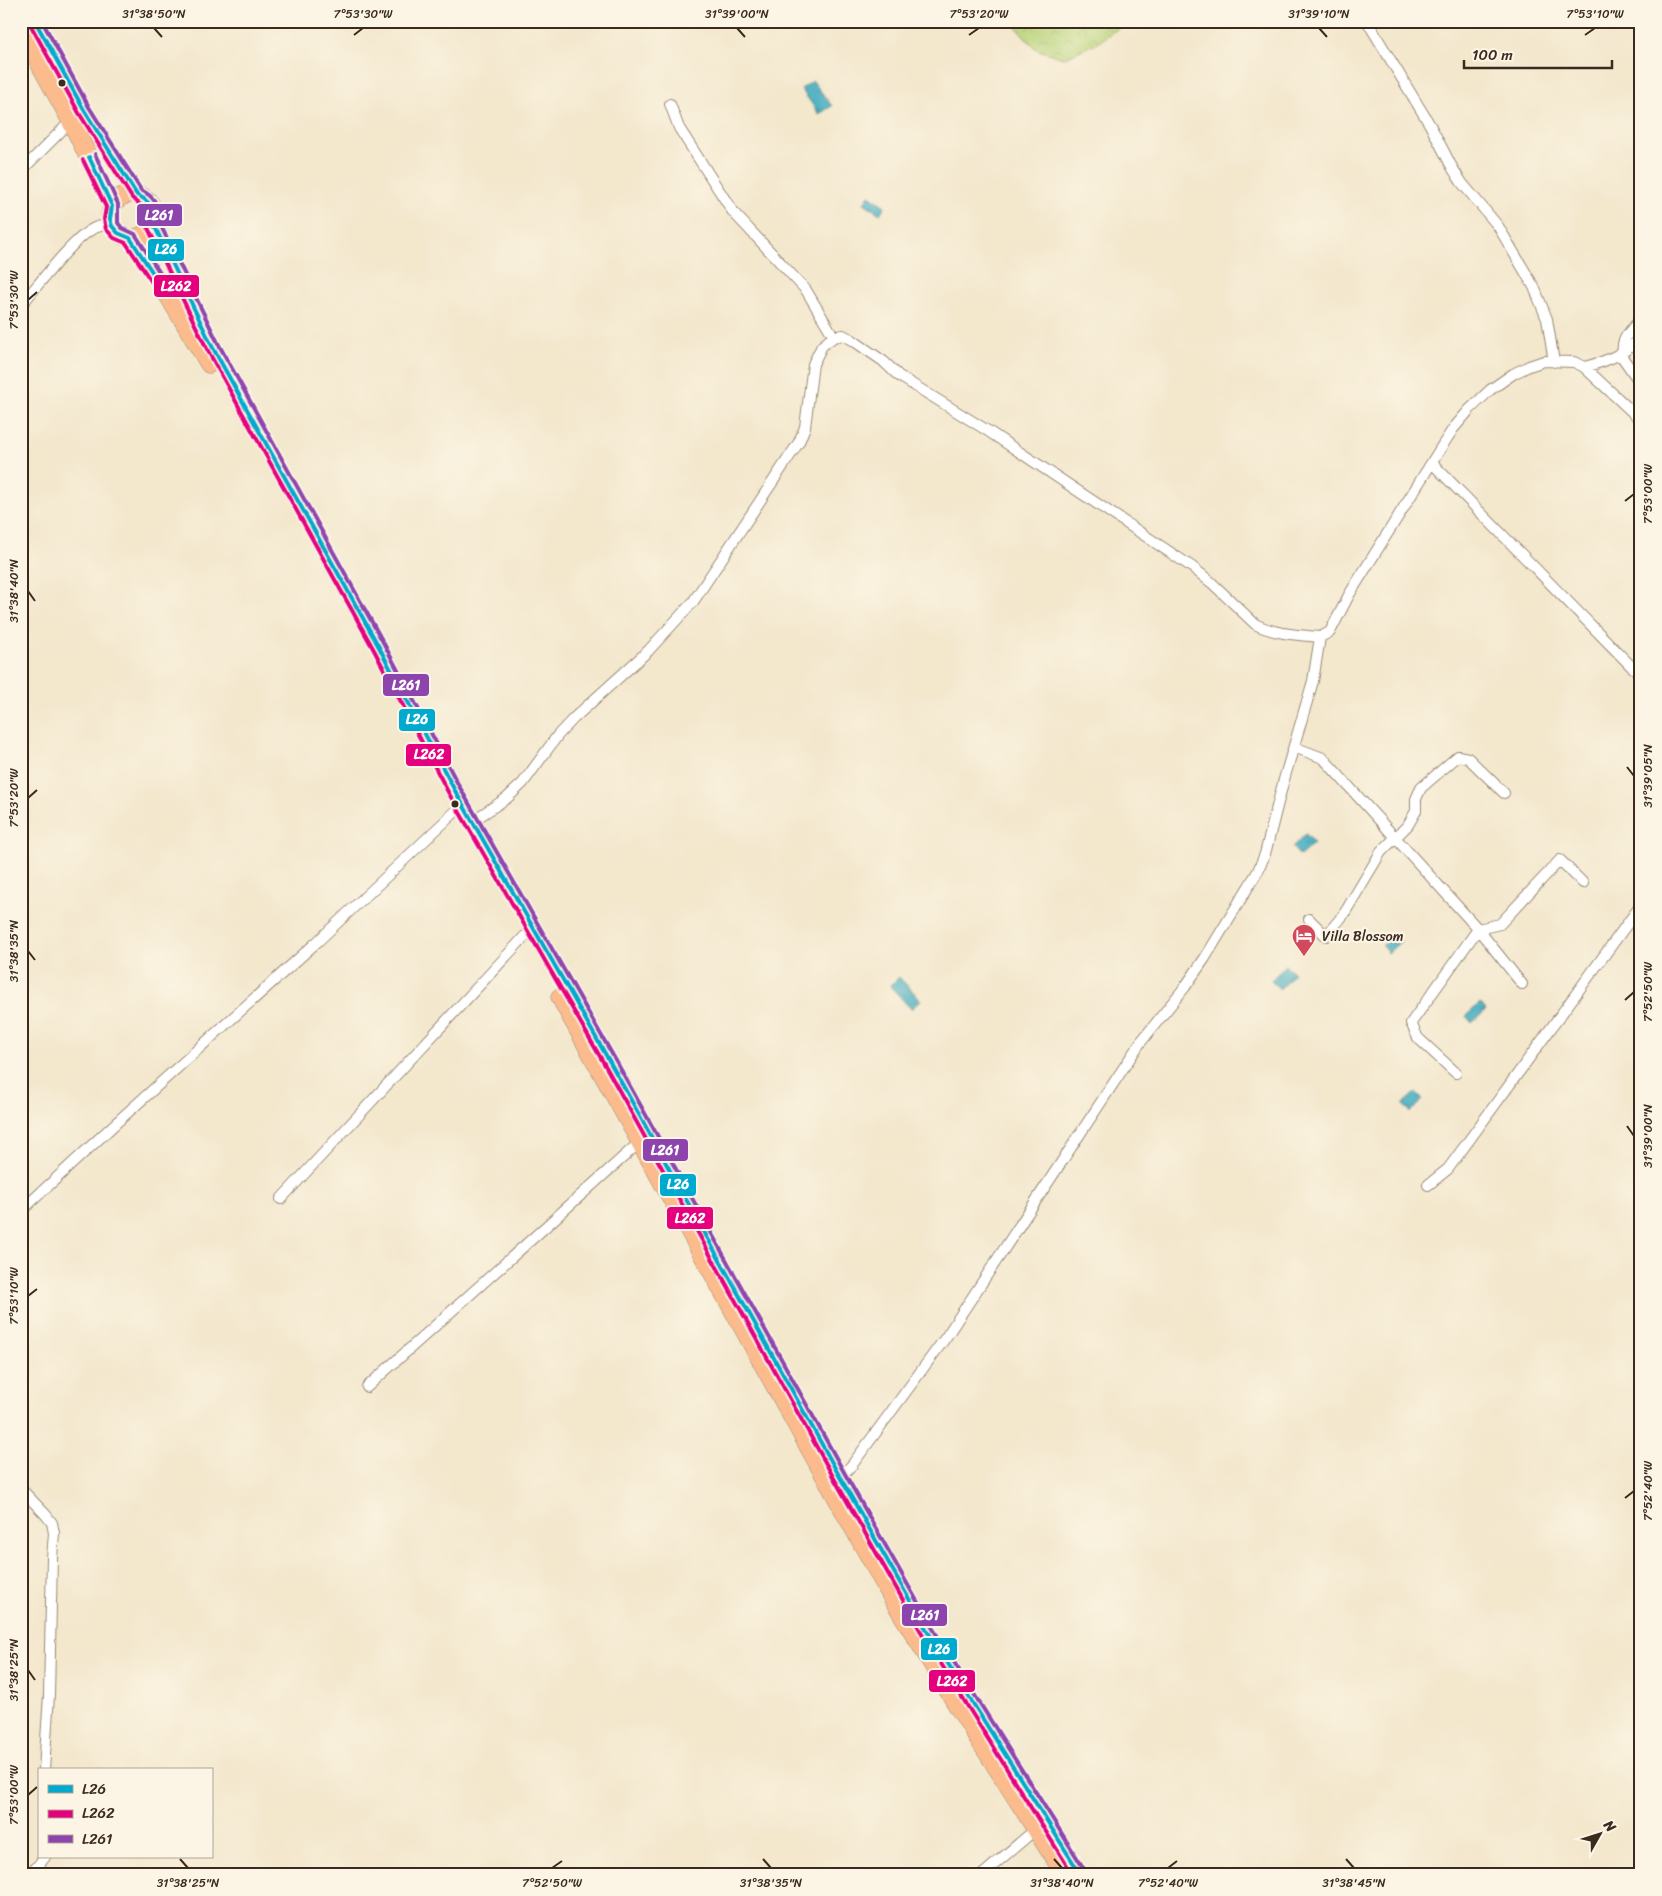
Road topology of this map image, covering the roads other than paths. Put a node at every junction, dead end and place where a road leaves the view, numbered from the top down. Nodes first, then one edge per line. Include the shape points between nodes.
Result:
1 (35, 21) edge
2 (1367, 21) edge
3 (21, 30) edge
4 (670, 104) dead end
5 (71, 121) junction
6 (21, 171) edge
7 (137, 194) junction
8 (112, 206) junction
9 (153, 223) junction
10 (112, 226) junction
11 (130, 238) junction
12 (21, 306) edge
13 (1641, 319) edge
14 (1641, 336) edge
15 (834, 337) junction
16 (1622, 352) junction
17 (1554, 362) junction
18 (1584, 367) junction
19 (1641, 384) edge
20 (1641, 420) edge
21 (1432, 463) junction
22 (1320, 638) junction
23 (1641, 674) edge
24 (1294, 747) junction
25 (1504, 793) dead end
26 (457, 810) junction
27 (474, 820) junction
28 (1394, 837) junction
29 (1583, 882) dead end
30 (1641, 905) edge
31 (1309, 919) dead end
32 (1478, 929) junction
33 (525, 936) junction
34 (1522, 984) dead end
35 (1456, 1073) dead end
36 (640, 1142) junction
37 (1428, 1185) dead end
38 (281, 1199) dead end
39 (21, 1211) edge
40 (367, 1387) dead end
41 (840, 1477) junction
42 (21, 1489) edge
43 (44, 1768) edge
44 (1036, 1829) junction
45 (44, 1858) edge
46 (26, 1875) edge
47 (982, 1875) edge
48 (1065, 1875) edge
49 (1081, 1875) edge

1 - 7 highway via 84,110
2 - 17 street via 1453,169 1498,226 1534,287 1547,319
3 - 5 highway
4 - 15 street via 680,128 733,212 806,290
5 - 6 street
5 - 8 highway
7 - 8 highway via 122,196
7 - 9 highway via 153,208
8 - 10 highway
9 - 11 highway via 147,233
9 - 27 highway via 213,348 454,789
10 - 11 highway
10 - 12 street via 95,227 81,238
11 - 26 highway via 203,353
13 - 16 street via 1625,338
14 - 16 street
15 - 22 street via 843,335 852,339 899,376 1133,527 1212,583 1255,624 1276,632
15 - 27 street via 822,346 813,364 805,427 799,442 693,602 648,651 558,735 523,783
16 - 18 street via 1604,362
16 - 19 street
17 - 18 street via 1574,362
17 - 21 street via 1544,361 1529,366 1490,390 1453,429
18 - 20 street
21 - 22 street via 1349,594 1330,632
21 - 23 street
22 - 24 street via 1313,681
24 - 28 street via 1322,758
24 - 41 street via 1262,863 1226,925 1185,987 1140,1043 946,1337 852,1466
25 - 28 street via 1468,758 1458,756 1421,788 1416,799 1416,811 1408,825
26 - 33 highway
26 - 39 street
27 - 41 highway
28 - 31 street via 1326,936
28 - 32 street
29 - 32 street via 1560,860 1500,924
30 - 37 street via 1448,1168
32 - 34 street
32 - 35 street via 1411,1023 1418,1038
33 - 36 highway
33 - 38 street
36 - 40 street
36 - 44 highway via 890,1594
41 - 49 highway via 925,1627
42 - 43 street via 46,1515 54,1533
44 - 47 street
44 - 48 highway
45 - 46 street

